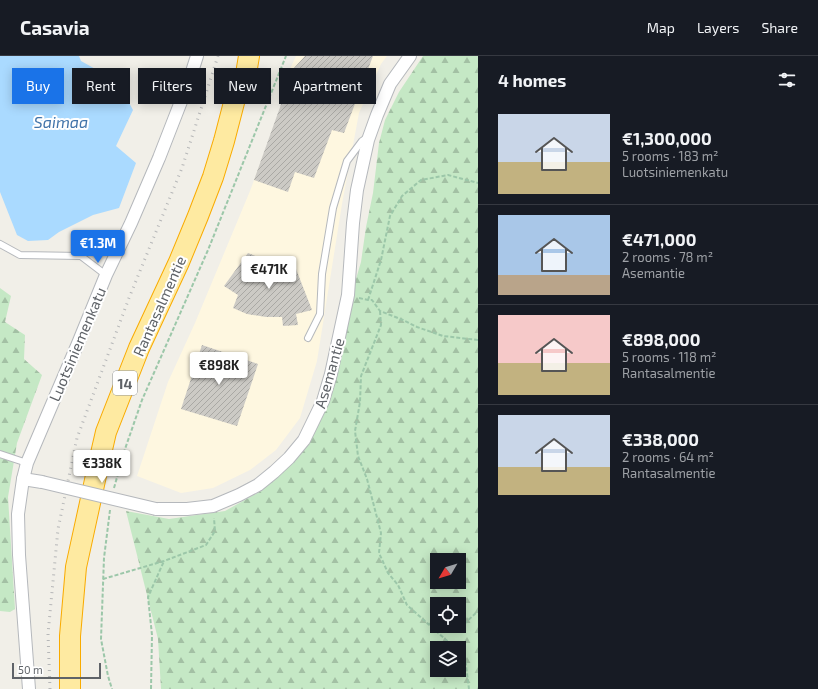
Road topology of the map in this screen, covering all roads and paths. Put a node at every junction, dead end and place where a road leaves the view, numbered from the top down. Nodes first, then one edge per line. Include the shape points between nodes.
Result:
1 (197, 56) edge
2 (240, 56) edge
3 (249, 56) edge
4 (286, 56) edge
5 (410, 56) edge
6 (238, 68) edge
7 (247, 68) edge
8 (234, 104) edge
9 (368, 140) junction
10 (478, 183) edge
11 (0, 244) edge
12 (106, 275) junction
13 (348, 295) junction
14 (368, 300) junction
15 (380, 311) junction
16 (308, 338) dead end
17 (478, 340) edge
18 (0, 454) edge
19 (27, 463) junction
20 (24, 479) junction
21 (114, 489) dead end
22 (111, 503) dead end
23 (213, 506) junction
24 (164, 561) junction
25 (103, 579) junction
26 (478, 611) edge
27 (466, 622) edge
28 (428, 624) joint
29 (447, 641) edge
30 (466, 666) edge
31 (29, 689) edge
32 (70, 689) edge
33 (112, 689) edge
34 (151, 689) edge
35 (469, 689) edge

1 - 12 street, Luotsiniemenkatu via 159,158
2 - 6 highway, Rantasalmentie / 14
3 - 7 highway, Rantasalmentie / 14
4 - 21 path via 208,250 142,400
5 - 9 street, Asemantie via 390,84
8 - 32 highway, Rantasalmentie / 14 via 213,177 198,216 139,348 106,432 76,567 70,636
9 - 13 street, Asemantie via 354,216
9 - 16 lane via 362,140 347,161 333,208 322,274 320,314
10 - 14 path via 448,175 421,180 402,196 390,216 381,260
11 - 12 lane via 20,255 81,256
12 - 19 street, Luotsiniemenkatu
13 - 14 path
13 - 23 street, Asemantie via 323,401 304,440 289,458 258,484
14 - 15 path via 372,300
15 - 17 path via 443,336
15 - 28 path via 381,325 361,376 355,431 358,456 367,479 381,533 379,553 407,605
18 - 19 lane
19 - 20 street, Luotsiniemenkatu
20 - 23 street, Asemantie, bridge via 156,509
20 - 31 street, Luotsiniemenkatu via 18,514
22 - 25 path
23 - 24 path via 215,531 206,545
24 - 25 path
24 - 34 path via 148,597 152,635
25 - 33 path via 101,639
26 - 27 path
28 - 29 path
30 - 35 path

